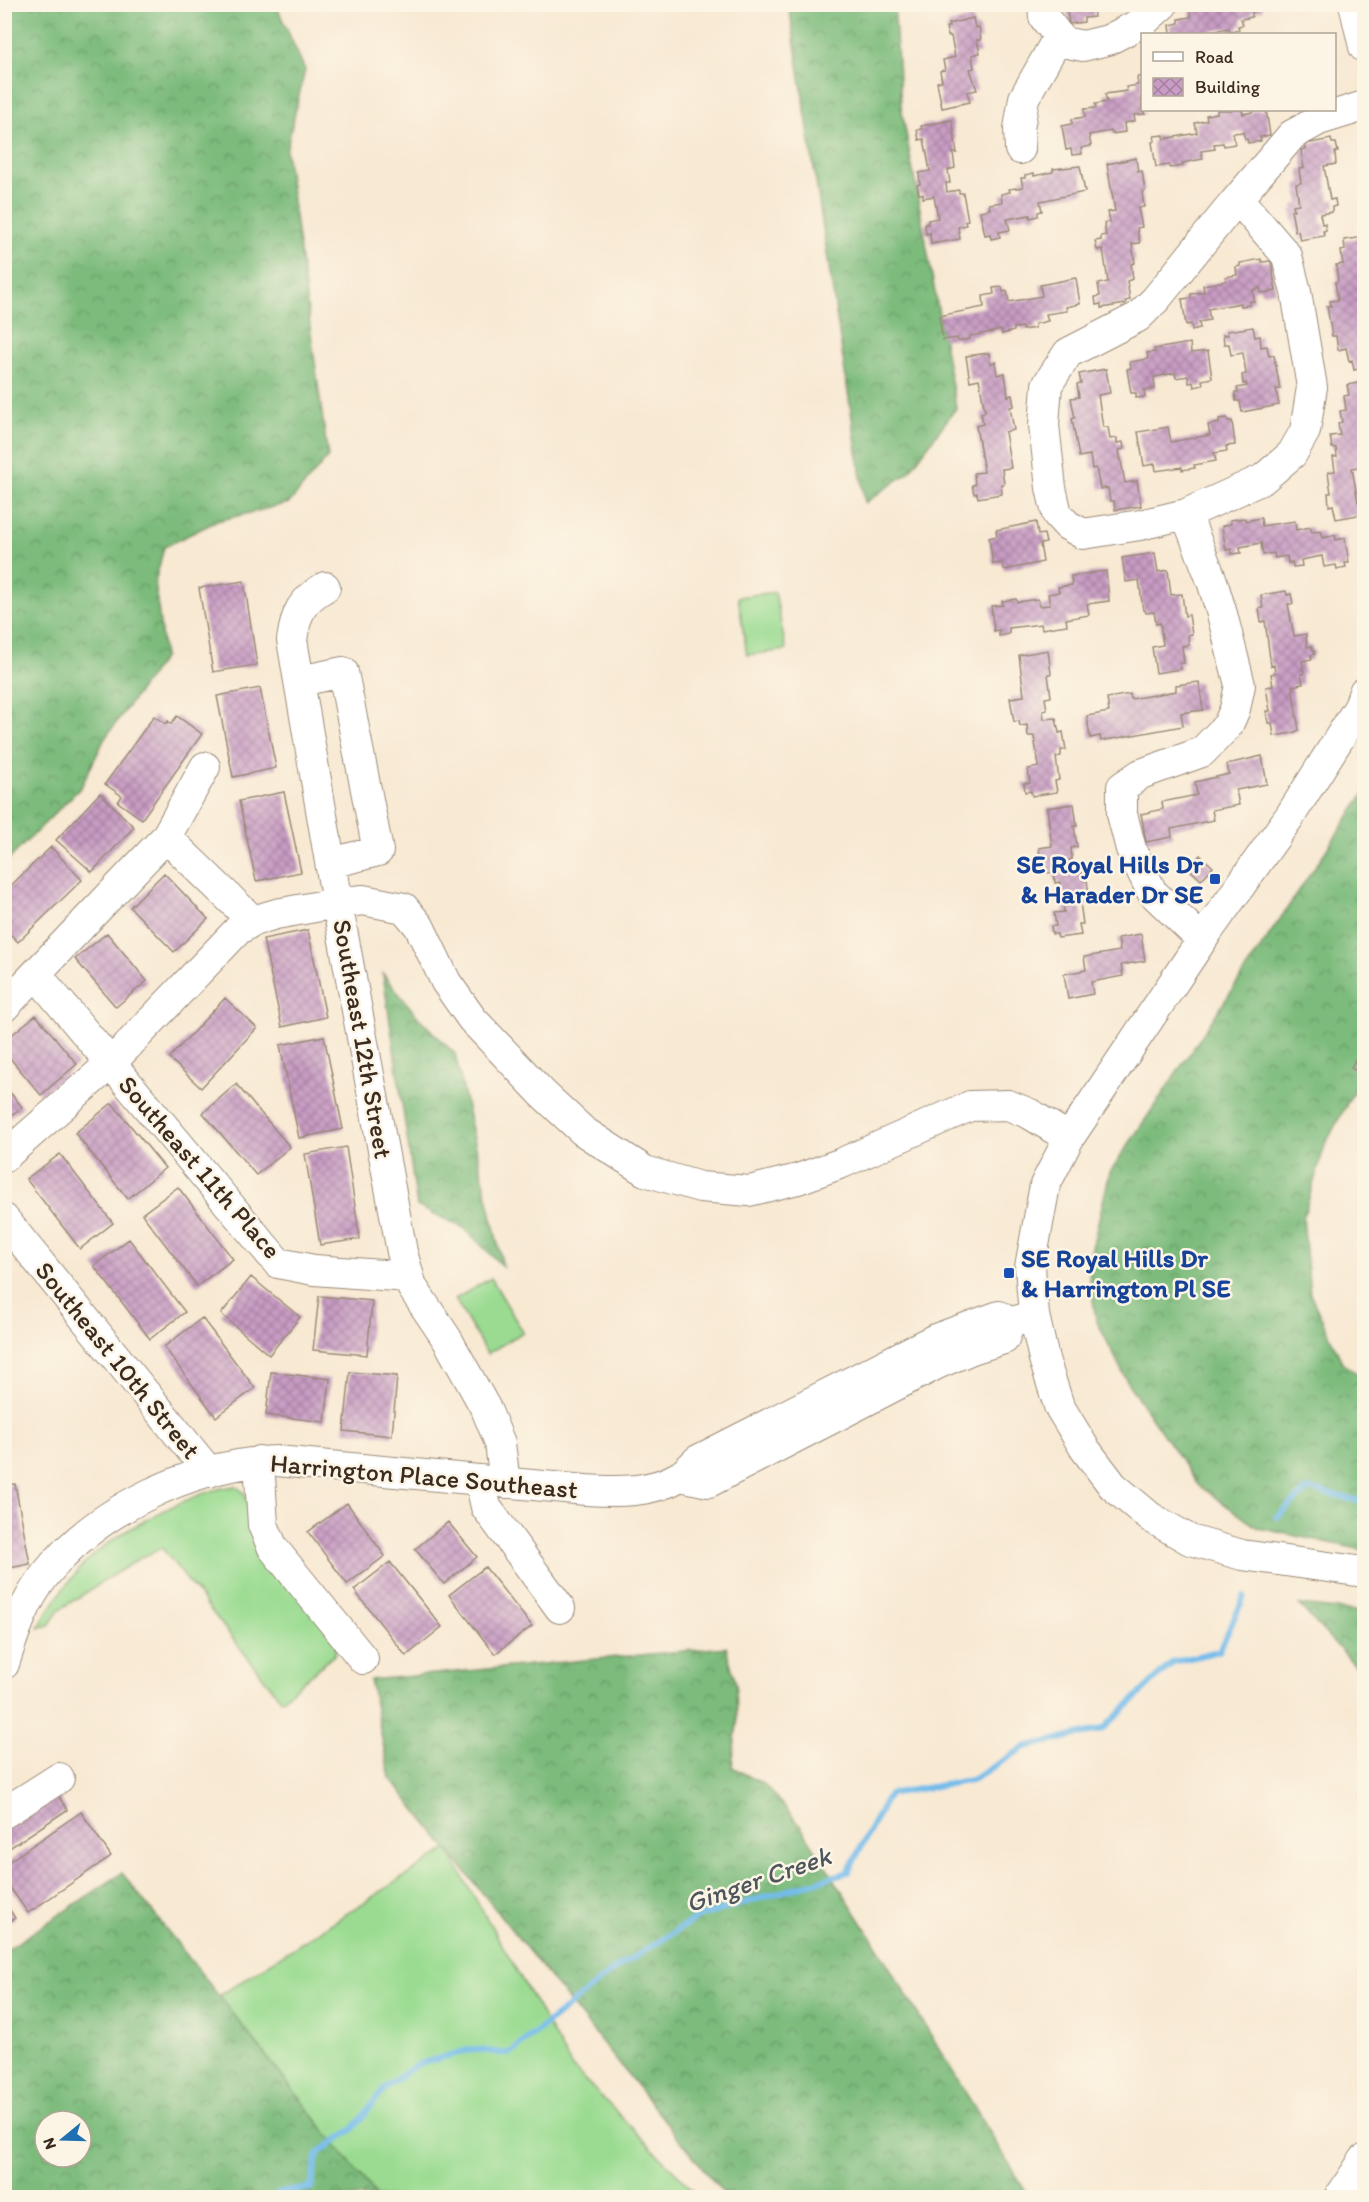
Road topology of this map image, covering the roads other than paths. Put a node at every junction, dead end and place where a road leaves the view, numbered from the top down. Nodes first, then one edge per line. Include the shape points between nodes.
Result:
1 (1043, 4) edge
2 (1162, 4) edge
3 (1354, 4) edge
4 (1059, 36) junction
5 (1365, 47) edge
6 (1365, 106) edge
7 (1020, 149) dead end
8 (1238, 199) junction
9 (1186, 514) junction
10 (326, 587) dead end
11 (300, 681) junction
12 (1365, 692) edge
13 (205, 767) dead end
14 (166, 837) junction
15 (331, 863) junction
16 (337, 903) junction
17 (253, 921) junction
18 (1202, 940) junction
19 (36, 974) junction
20 (4, 1007) edge
21 (111, 1063) junction
22 (1069, 1138) junction
23 (4, 1156) edge
24 (4, 1219) edge
25 (409, 1277) junction
26 (1022, 1319) junction
27 (259, 1461) junction
28 (208, 1472) junction
29 (492, 1481) junction
30 (1365, 1572) edge
31 (560, 1608) dead end
32 (363, 1659) dead end
33 (4, 1664) edge
34 (59, 1778) dead end
35 (4, 1813) edge
36 (1365, 2160) edge
37 (1340, 2198) edge

1 - 4 street via 1044,17
2 - 4 street via 1143,22 1108,40 1083,46 1063,42
3 - 5 street
4 - 7 street via 1024,98
6 - 8 street via 1319,120 1292,135
8 - 9 street via 1287,256 1312,387 1305,430 1292,454 1263,479
8 - 9 street via 1138,317 1068,353 1047,385 1044,425 1051,488 1057,514 1067,525 1083,534
9 - 18 street via 1212,581 1240,685 1228,725 1202,752 1140,774 1122,787 1122,814 1131,849 1152,892
10 - 11 street, Southeast 12th Street via 309,597 295,618 292,640
11 - 15 street, Southeast 12th Street
11 - 15 street via 343,672 378,851
12 - 18 street via 1290,816
13 - 14 street
14 - 17 street
14 - 19 street
15 - 16 street, Southeast 12th Street
16 - 17 street
16 - 22 street via 363,900 404,908 472,1019 583,1131 645,1171 700,1188 749,1191 798,1179 970,1106 1008,1106 1030,1114
16 - 25 street, Southeast 12th Street
17 - 21 street via 238,930
18 - 22 street
19 - 20 street
19 - 21 street, Southeast 11th Place
21 - 23 street
21 - 25 street, Southeast 11th Place via 278,1263 315,1270
22 - 26 street via 1045,1185
24 - 28 street, Southeast 10th Street
25 - 29 street, Southeast 12th Street via 486,1408 500,1443
26 - 29 street, Harrington Place Southeast via 1004,1339 938,1364 709,1482 680,1476 622,1492
26 - 30 street via 1044,1359 1059,1406 1085,1449 1113,1486 1150,1517 1190,1540 1242,1555
27 - 28 street, Harrington Place Southeast
27 - 29 street, Harrington Place Southeast
27 - 32 street via 263,1525 273,1548
28 - 33 street, Harrington Place Southeast via 145,1497 72,1545 45,1575 25,1607
29 - 31 street, Southeast 12th Street via 486,1507
34 - 35 street
36 - 37 street

